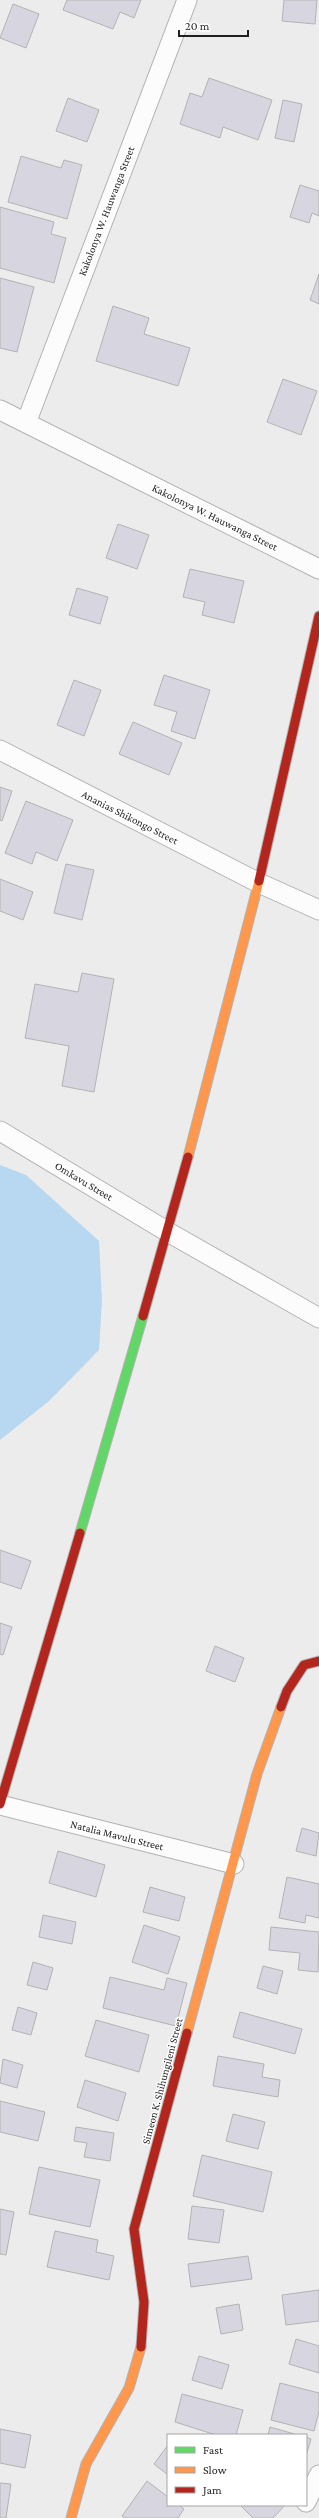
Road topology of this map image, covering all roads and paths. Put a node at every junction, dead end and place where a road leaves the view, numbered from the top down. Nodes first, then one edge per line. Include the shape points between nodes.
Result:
1 (187, 0) edge
2 (0, 410) edge
3 (26, 423) junction
4 (319, 569) edge
5 (319, 616) edge
6 (0, 750) edge
7 (259, 883) junction
8 (319, 910) edge
9 (0, 1131) edge
10 (168, 1232) junction
11 (319, 1318) edge
12 (319, 1661) edge
13 (0, 1805) edge
14 (234, 1864) junction
15 (319, 2475) edge
16 (307, 2500) edge
17 (304, 2506) edge
18 (70, 2518) edge
19 (299, 2518) edge

1 - 3 street, Kakolonya W. Hauwanga Street
2 - 3 street, Kakolonya W. Hauwanga Street
3 - 4 street, Kakolonya W. Hauwanga Street
5 - 7 street
6 - 7 street, Ananias Shikongo Street
7 - 8 street, Ananias Shikongo Street
7 - 10 street
9 - 10 street, Omkavu Street
10 - 11 street, Omkavu Street
10 - 13 street
12 - 14 street, Simeon K. Shihungileni Street via 304,1665 287,1691 257,1774
13 - 14 street, Natalia Mavulu Street
14 - 18 street, Simeon K. Shihungileni Street via 134,2229 144,2302 143,2340 129,2388 86,2464
15 - 16 street
17 - 19 street

